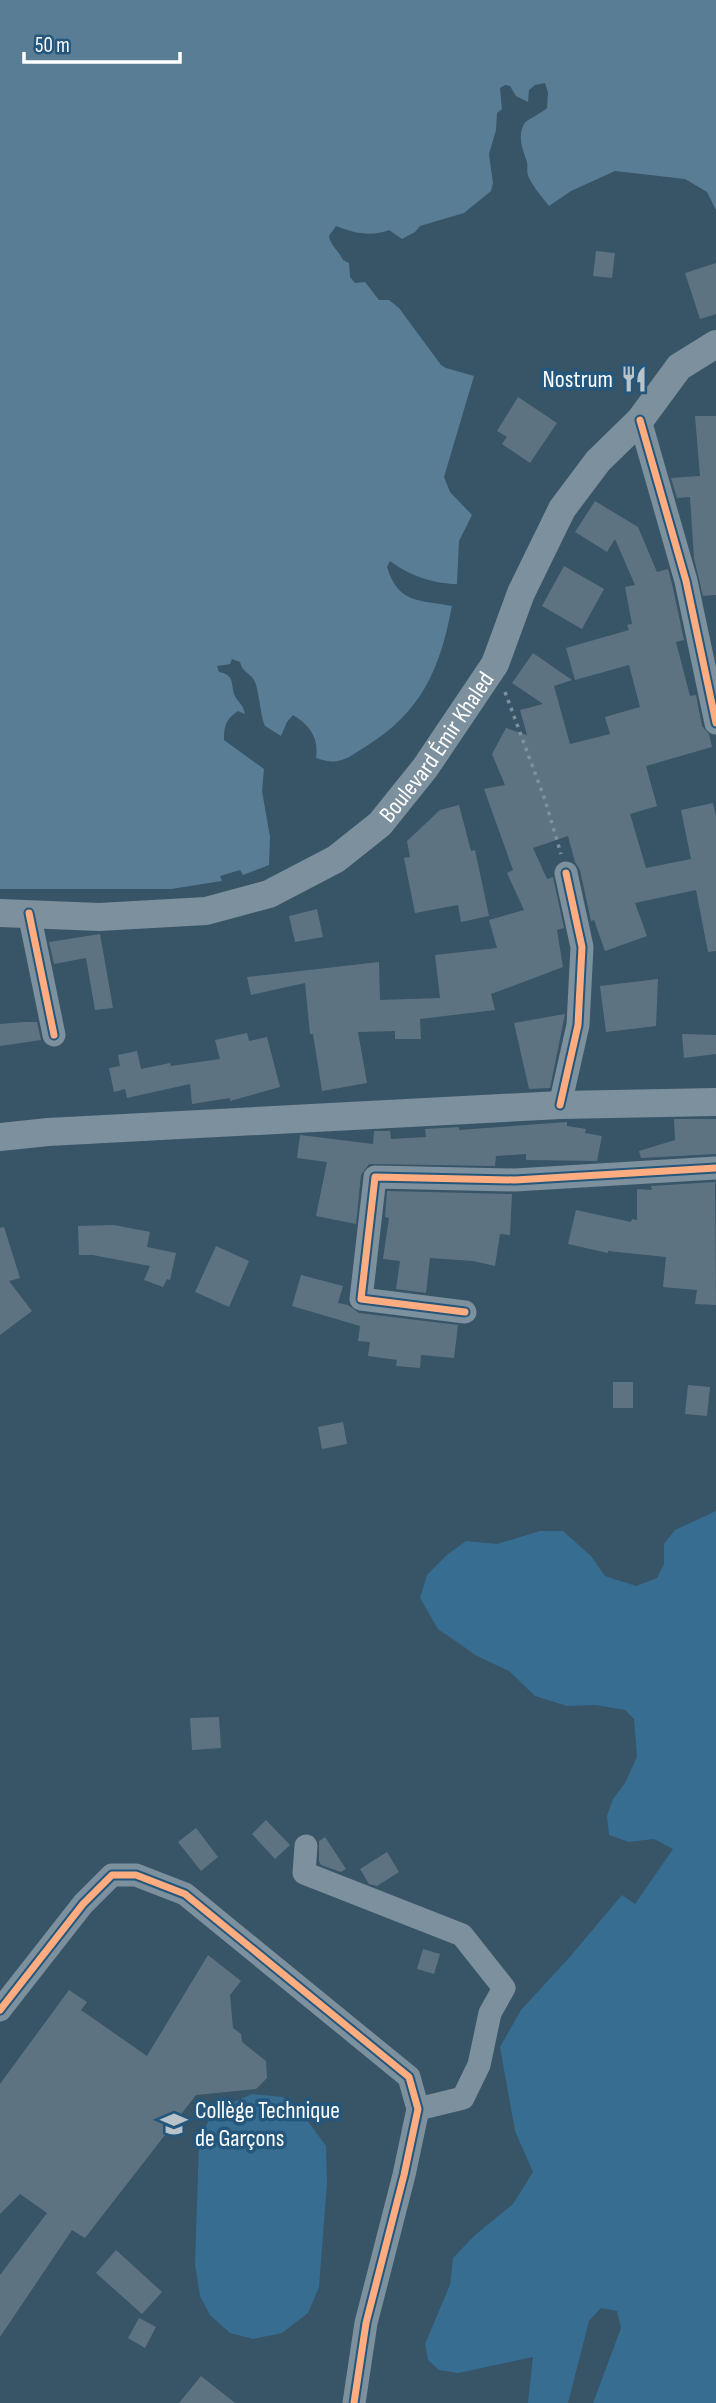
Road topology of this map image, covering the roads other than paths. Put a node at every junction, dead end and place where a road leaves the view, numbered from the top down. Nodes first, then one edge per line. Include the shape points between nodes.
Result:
1 (716, 344) edge
2 (640, 420) junction
3 (716, 723) edge
4 (566, 873) road end
5 (0, 913) edge
6 (29, 913) junction
7 (54, 1035) dead end
8 (716, 1102) edge
9 (560, 1105) junction
10 (0, 1137) edge
11 (716, 1168) edge
12 (465, 1312) dead end
13 (306, 1846) dead end
14 (0, 2010) edge
15 (418, 2109) junction
16 (354, 2403) edge

1 - 2 main road, Boulevard Émir Khaled via 679,367
2 - 3 street via 686,581
2 - 6 main road, Boulevard Émir Khaled via 598,461 562,509 521,593 495,664 425,768 380,824 325,865 269,894 206,911 99,917
4 - 9 street via 582,947 578,1025
5 - 6 main road, Boulevard Émir Khaled
6 - 7 street
8 - 9 main road
9 - 10 main road
11 - 12 street via 515,1180 375,1177 361,1299
13 - 15 street via 304,1874 462,1935 505,1988 490,2013 480,2065 463,2098
14 - 15 street via 83,1904 112,1875 136,1875 185,1894 340,2019 409,2077
15 - 16 street via 366,2323

